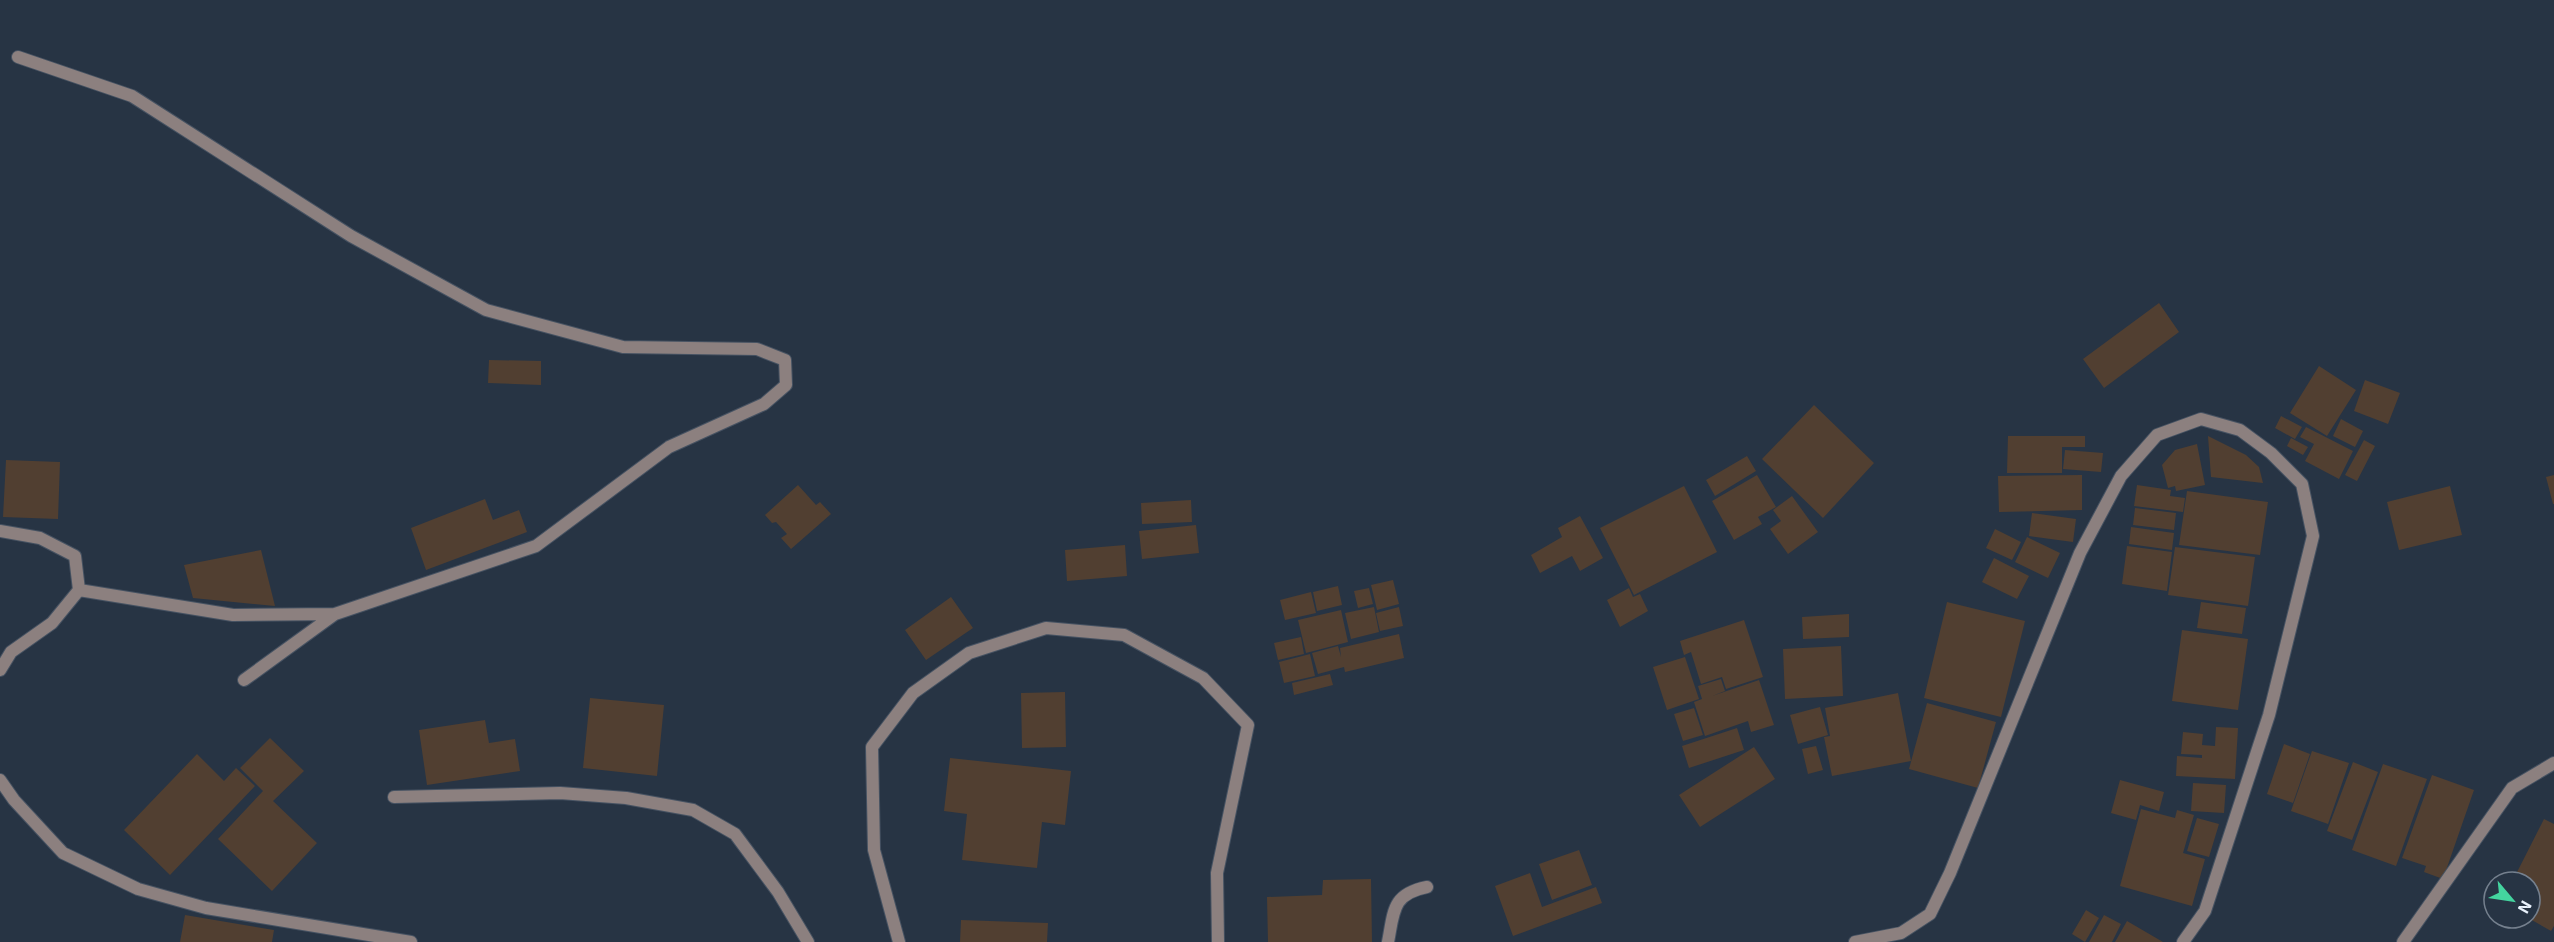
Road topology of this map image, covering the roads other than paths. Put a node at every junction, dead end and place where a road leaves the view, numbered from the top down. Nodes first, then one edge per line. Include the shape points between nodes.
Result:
1 (18, 57) dead end
2 (0, 531) edge
3 (80, 590) junction
4 (335, 614) junction
5 (0, 670) edge
6 (244, 680) dead end
7 (2554, 763) edge
8 (0, 780) edge
9 (394, 797) dead end
10 (1427, 887) dead end
11 (411, 942) edge
12 (808, 942) edge
13 (899, 942) edge
14 (1218, 942) edge
15 (1388, 942) edge
16 (1855, 942) edge
17 (2183, 942) edge
18 (2403, 942) edge

1 - 4 street via 132,96 351,236 486,310 623,347 757,349 785,360 786,385 764,404 669,447 536,546
2 - 3 street via 40,538 75,556
3 - 4 street via 233,615
3 - 5 street via 52,623 11,652
4 - 6 street
7 - 18 street via 2512,788
8 - 11 street via 63,853 138,889 206,908
9 - 12 street via 560,793 626,798 693,810 735,834 778,892
10 - 15 street via 1410,890 1395,905
13 - 14 street via 874,850 872,747 913,693 969,653 1046,628 1124,635 1203,678 1248,724 1216,873
16 - 17 street via 1901,933 1930,914 2097,519 2121,476 2157,435 2201,419 2240,430 2271,453 2302,484 2313,536 2269,715 2205,911

